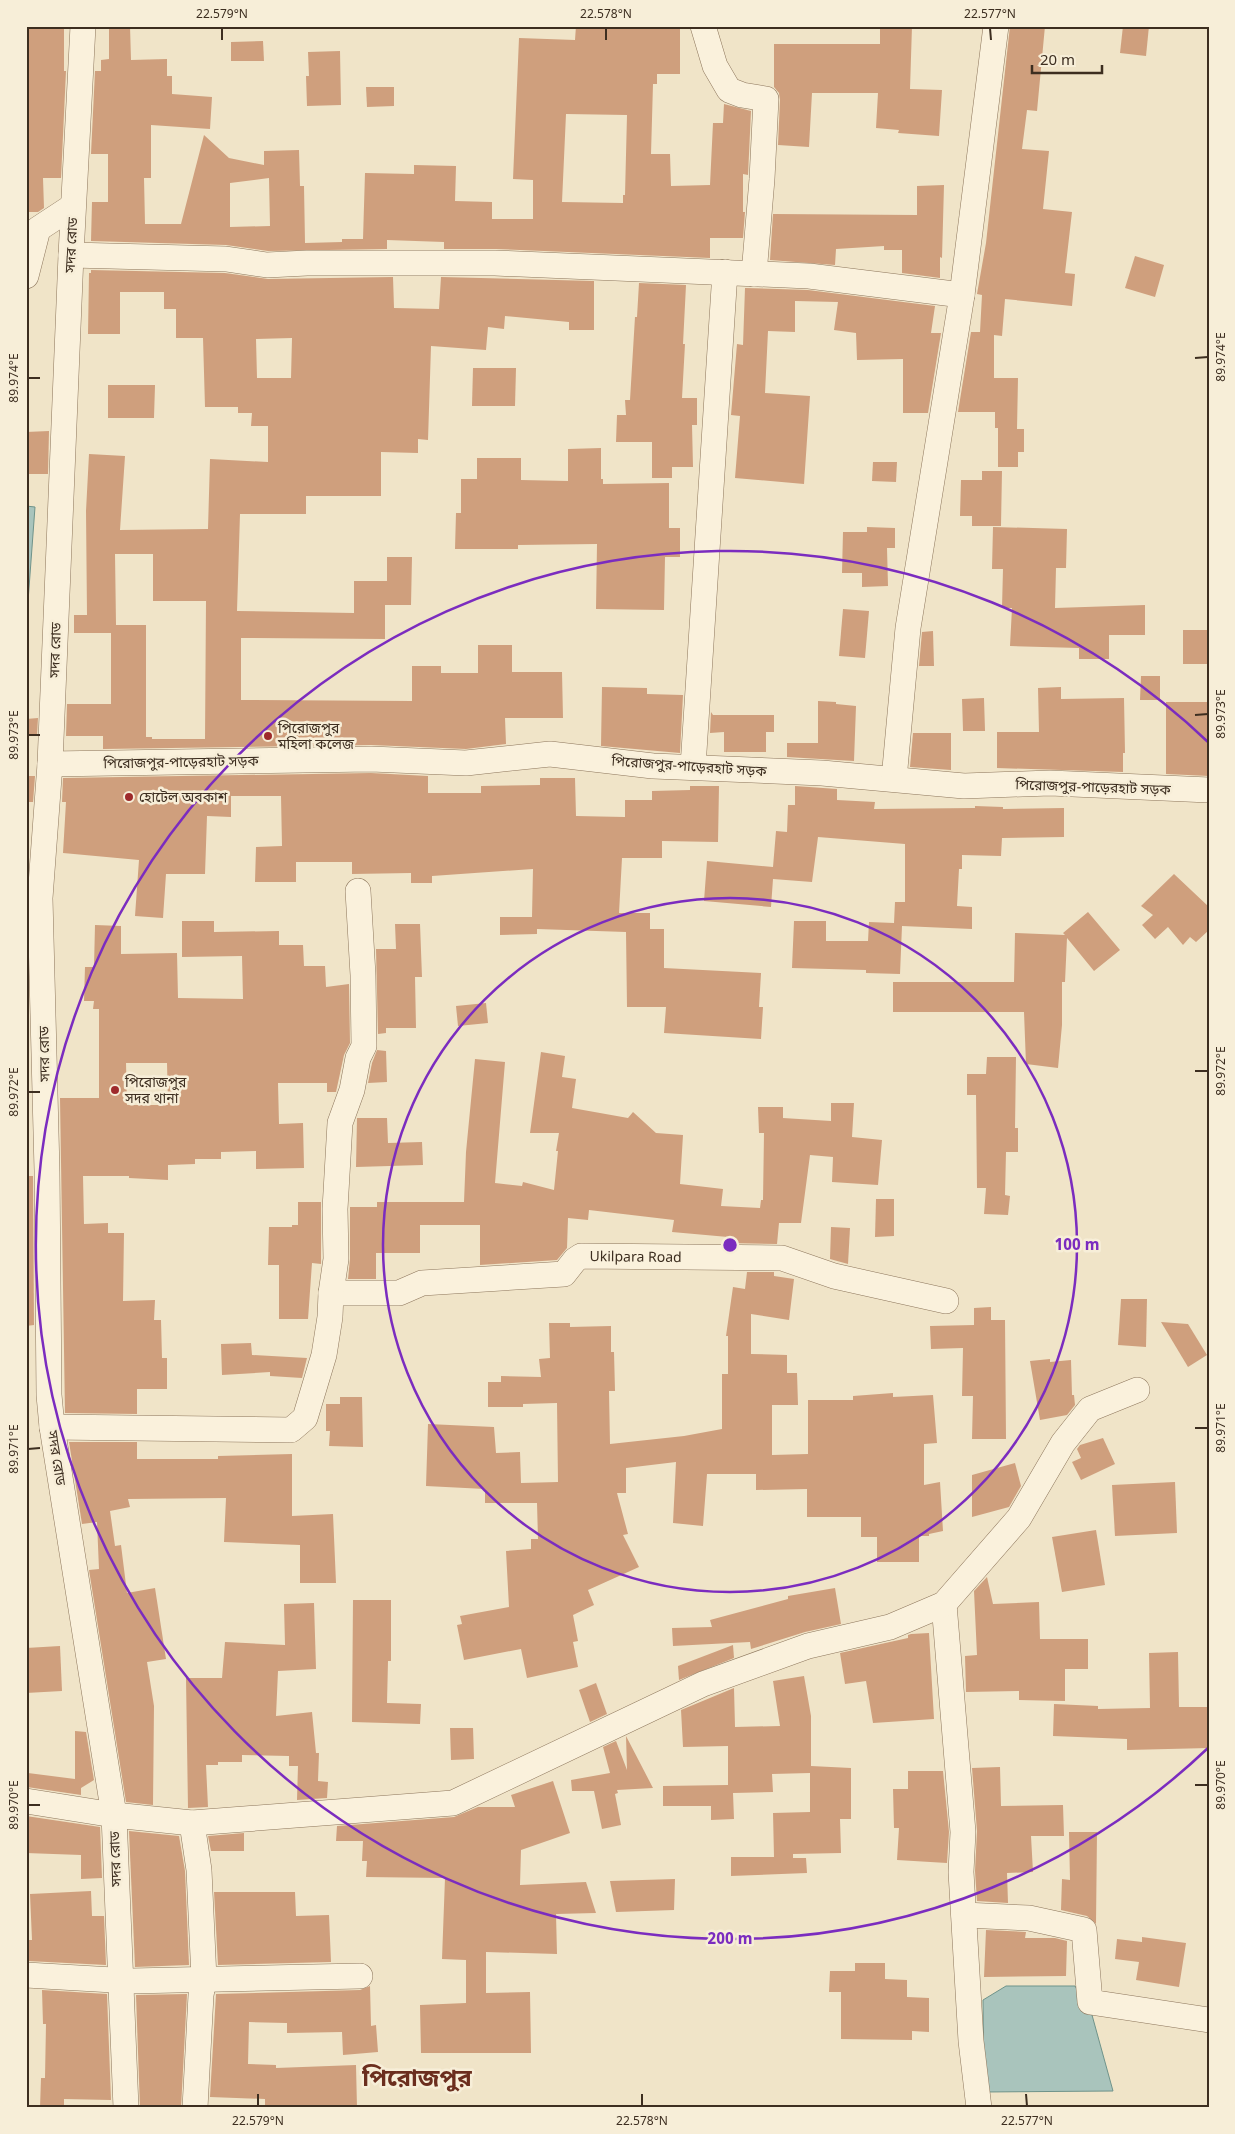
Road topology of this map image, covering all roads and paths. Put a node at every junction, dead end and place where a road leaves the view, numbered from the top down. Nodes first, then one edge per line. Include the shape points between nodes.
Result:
1 (83, 26) edge
2 (703, 26) edge
3 (996, 26) edge
4 (73, 206) junction
5 (71, 255) junction
6 (725, 272) junction
7 (754, 274) junction
8 (26, 276) edge
9 (962, 295) junction
10 (50, 764) junction
11 (693, 767) junction
12 (894, 779) junction
13 (1209, 790) edge
14 (358, 891) dead end
15 (37, 1170) edge
16 (331, 1293) junction
17 (946, 1300) dead end
18 (1137, 1390) dead end
19 (52, 1427) junction
20 (944, 1604) junction
21 (26, 1801) edge
22 (114, 1815) junction
23 (192, 1823) junction
24 (964, 1915) junction
25 (26, 1975) edge
26 (360, 1976) dead end
27 (204, 1979) junction
28 (120, 1980) junction
29 (1209, 2020) edge
30 (126, 2108) edge
31 (196, 2108) edge
32 (979, 2108) edge

1 - 4 street, সদর রোড
2 - 7 street via 715,66 729,90 766,99
3 - 9 street
4 - 5 street, সদর রোড
4 - 8 street via 38,229
5 - 6 street via 226,259 267,265 307,262 495,263
5 - 10 street, সদর রোড
6 - 7 street
6 - 11 street
7 - 9 street via 809,276
9 - 12 street via 908,628
10 - 11 street, পিরোজপুর-পাড়েরহাট সড়ক via 371,758 466,763 550,754 653,766
10 - 15 street, সদর রোড via 40,898
11 - 12 street, পিরোজপুর-পাড়েরহাট সড়ক
12 - 13 street, পিরোজপুর-পাড়েরহাট সড়ক via 964,786 1050,783
14 - 16 street via 364,1046 340,1123 336,1259
15 - 19 street, সদর রোড
16 - 17 street, Ukilpara Road via 399,1293 422,1282 564,1274 581,1256 782,1258 834,1276
16 - 19 street via 324,1355 304,1418 290,1430
18 - 20 street via 1090,1409 1064,1443 1019,1518
19 - 22 street, সদর রোড
20 - 23 street via 890,1627 808,1646 703,1684 453,1803
20 - 24 street via 963,1832
21 - 22 street
22 - 23 street
22 - 28 street, সদর রোড
23 - 27 street via 199,1870
24 - 29 street via 1029,1918 1084,1930 1090,2002
24 - 32 street via 971,2041
25 - 28 street
26 - 27 street
27 - 28 street
27 - 31 street
28 - 30 street, সদর রোড

